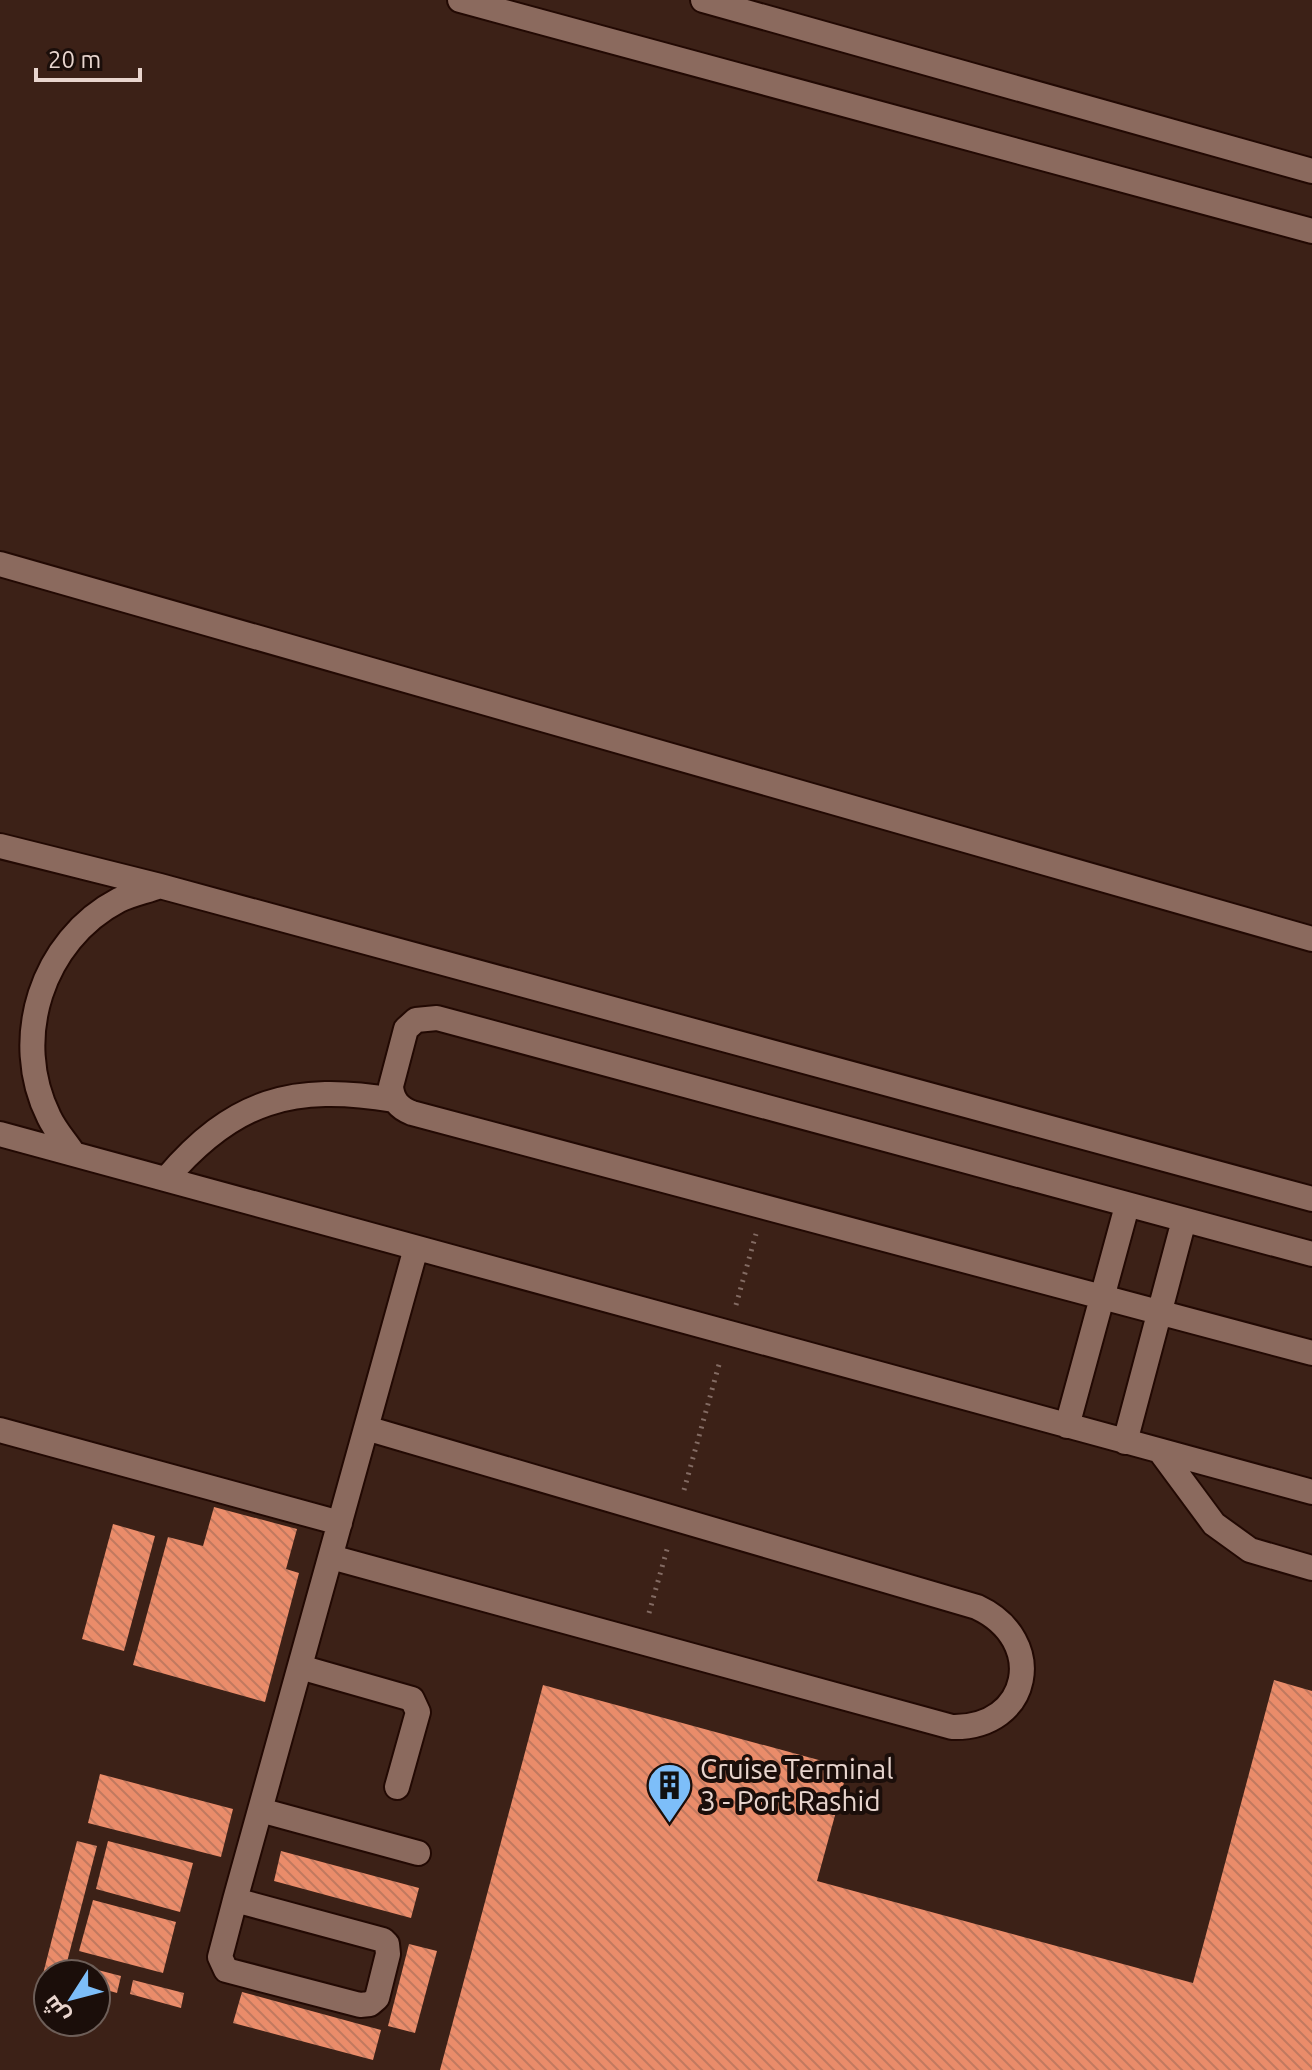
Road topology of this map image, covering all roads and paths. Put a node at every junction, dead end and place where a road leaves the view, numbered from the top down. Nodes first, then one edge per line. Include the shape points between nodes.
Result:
1 (460, 0) edge
2 (703, 0) edge
3 (1312, 171) edge
4 (1312, 231) edge
5 (0, 564) edge
6 (0, 846) edge
7 (160, 886) junction
8 (1312, 939) edge
9 (394, 1100) junction
10 (0, 1134) edge
11 (73, 1153) junction
12 (166, 1179) junction
13 (1312, 1199) edge
14 (763, 1206) junction
15 (1127, 1206) junction
16 (1184, 1220) junction
17 (416, 1248) junction
18 (1312, 1254) edge
19 (1103, 1296) junction
20 (1160, 1312) junction
21 (728, 1333) junction
22 (1312, 1353) edge
23 (1067, 1426) junction
24 (366, 1428) junction
25 (0, 1430) edge
26 (1125, 1442) junction
27 (1160, 1451) junction
28 (1312, 1492) edge
29 (676, 1519) junction
30 (340, 1523) junction
31 (331, 1557) junction
32 (1312, 1568) edge
33 (641, 1642) junction
34 (300, 1667) junction
35 (397, 1787) dead end
36 (260, 1810) junction
37 (418, 1853) dead end
38 (235, 1900) junction

1 - 4 street
2 - 3 street
5 - 8 street
6 - 7 street
7 - 11 street via 120,900 85,924 57,956 39,994 31,1036 35,1078 49,1118
7 - 13 street
9 - 12 street via 352,1093 281,1099 216,1129
9 - 14 street via 412,1113
9 - 15 street via 391,1086 406,1029 430,1017
10 - 11 street
11 - 12 street
12 - 17 street
14 - 19 street
14 - 21 path
15 - 16 street
15 - 19 street
16 - 18 street
16 - 20 street
17 - 21 street
17 - 24 street
19 - 20 street
19 - 23 street
20 - 22 street
20 - 26 street
21 - 23 street
21 - 29 path
23 - 26 street
24 - 29 street
24 - 30 street
25 - 30 street
26 - 27 street
27 - 28 street
27 - 32 street via 1214,1524 1250,1550
29 - 33 path
29 - 33 street via 977,1607 1008,1627 1022,1661 1021,1680 1003,1712 971,1728 952,1727
30 - 31 street
31 - 33 street
31 - 34 street
34 - 35 street via 412,1699 418,1712
34 - 36 street
36 - 37 street
36 - 38 street
38 - 38 street via 220,1957 226,1970 365,2006 377,1998 388,1954 383,1940

